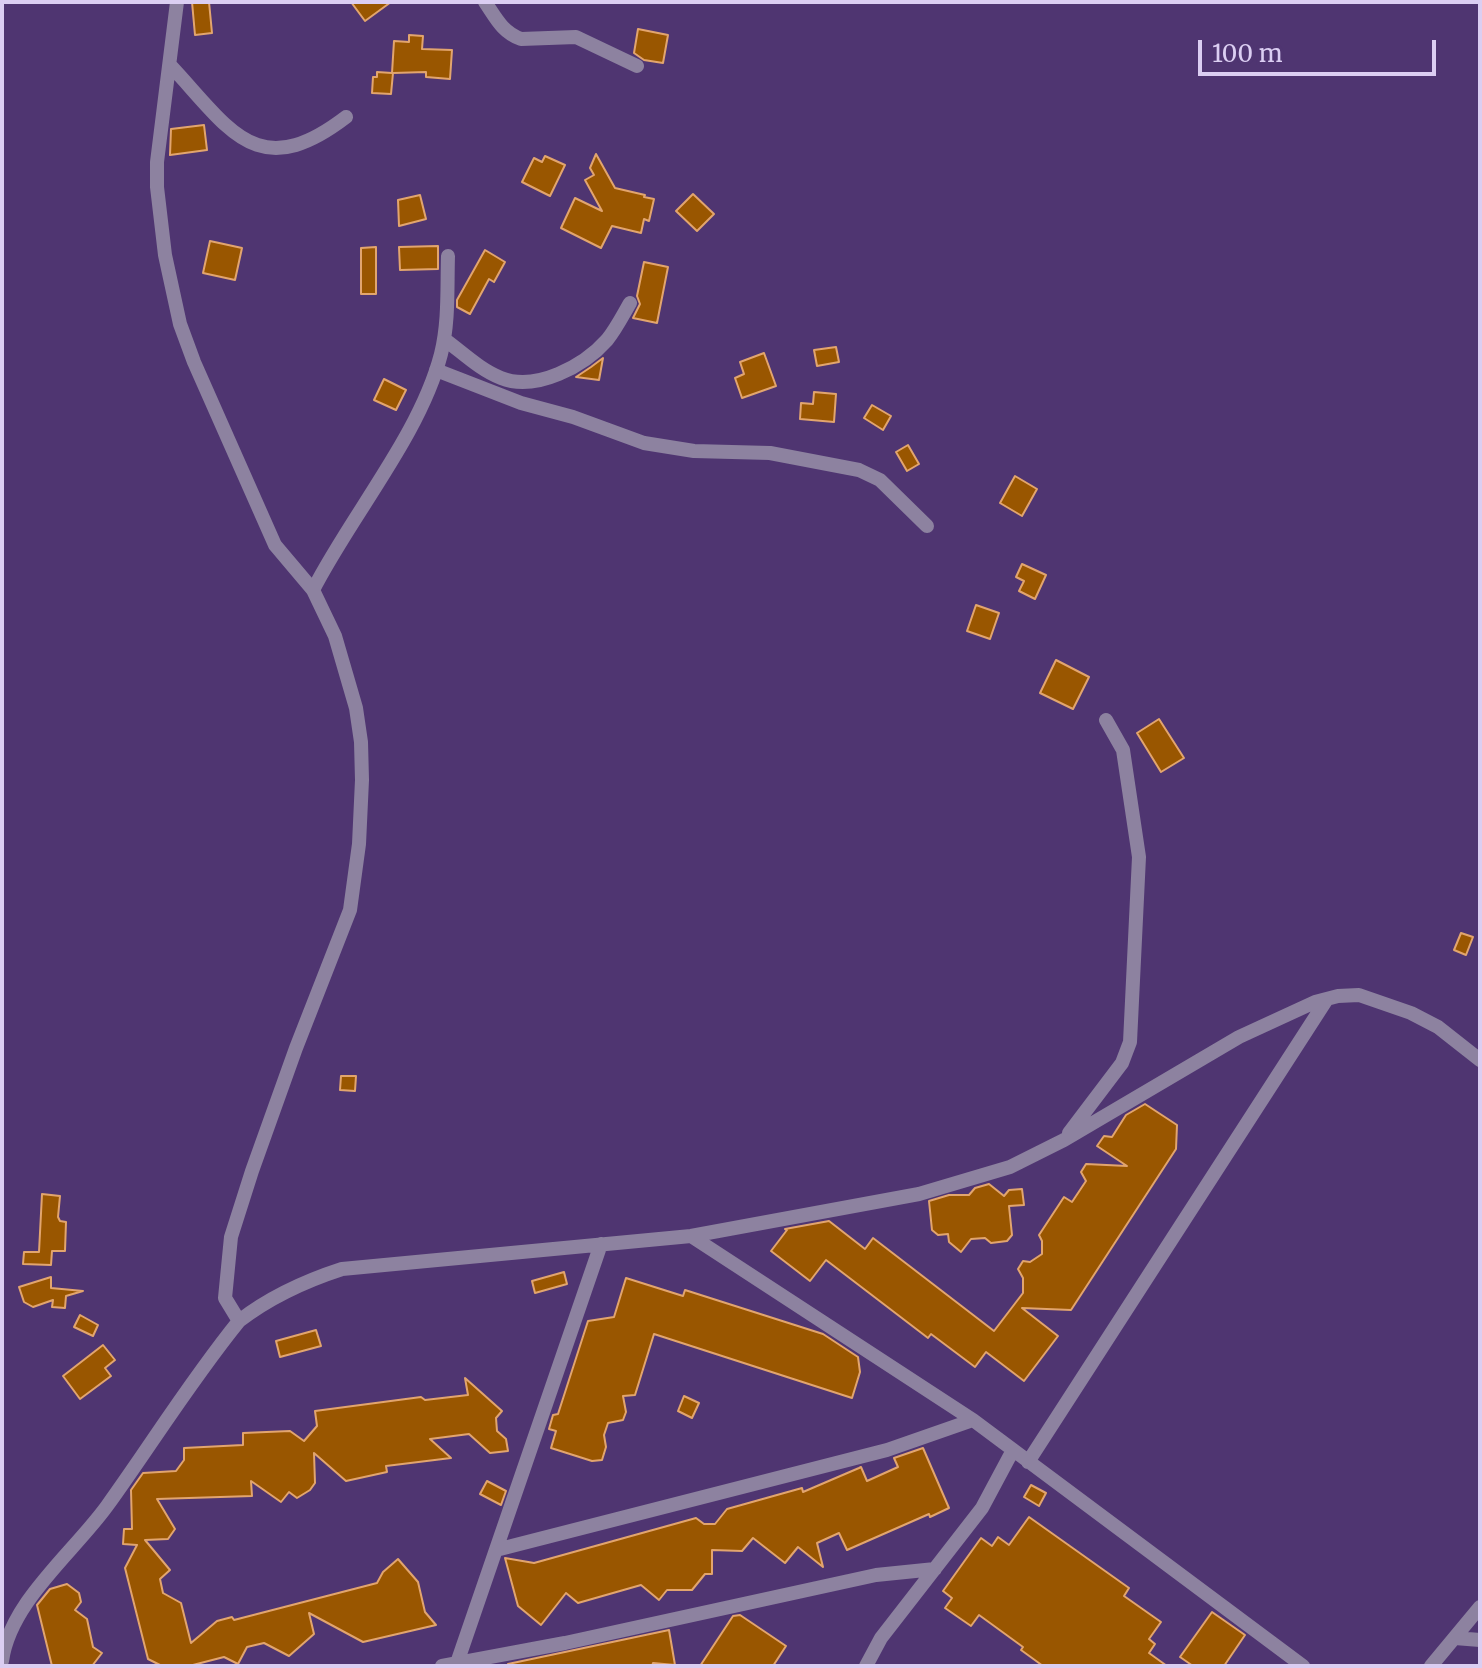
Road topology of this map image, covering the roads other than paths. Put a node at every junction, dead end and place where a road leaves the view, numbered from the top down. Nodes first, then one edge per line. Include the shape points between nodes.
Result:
1 (177, 2) edge
2 (485, 2) edge
3 (170, 65) junction
4 (637, 66) dead end
5 (346, 117) dead end
6 (448, 256) dead end
7 (630, 303) dead end
8 (444, 339) junction
9 (436, 370) junction
10 (927, 526) dead end
11 (313, 590) junction
12 (1106, 720) dead end
13 (1327, 999) junction
14 (1480, 1060) edge
15 (1064, 1140) junction
16 (691, 1236) junction
17 (601, 1244) junction
18 (239, 1321) junction
19 (973, 1420) junction
20 (1013, 1450) junction
21 (1028, 1462) junction
22 (496, 1550) junction
23 (935, 1569) junction
24 (1480, 1607) edge
25 (1455, 1638) junction
26 (1480, 1640) edge
27 (2, 1661) edge
28 (1436, 1663) edge
29 (449, 1664) edge
30 (866, 1666) edge
31 (1303, 1666) edge

1 - 3 street
2 - 4 street via 513,36 576,37
3 - 5 street via 233,131 260,147 300,145
3 - 11 street via 157,187 180,324 275,545
6 - 8 street
7 - 8 street via 597,350 532,382 501,378
8 - 9 street
9 - 10 street via 644,443 694,451 770,453 859,470 880,480
9 - 11 street via 409,429
11 - 18 street via 335,636 356,708 362,780 358,858 350,910 231,1237 225,1298
12 - 15 street via 1125,757 1139,857 1130,1042 1122,1063
13 - 14 street via 1359,995 1401,1009 1438,1027
13 - 15 street via 1239,1037
13 - 21 street
15 - 16 street via 1010,1167 919,1194
16 - 17 street
16 - 19 street
17 - 18 street via 342,1269 294,1287
17 - 22 street
18 - 27 street via 100,1515 25,1605 8,1633
19 - 20 street
19 - 22 street via 887,1450
20 - 21 street
20 - 23 street via 982,1508
21 - 31 street
22 - 29 street
23 - 29 street via 876,1575
23 - 30 street via 881,1638
24 - 25 street
25 - 26 street
25 - 28 street

